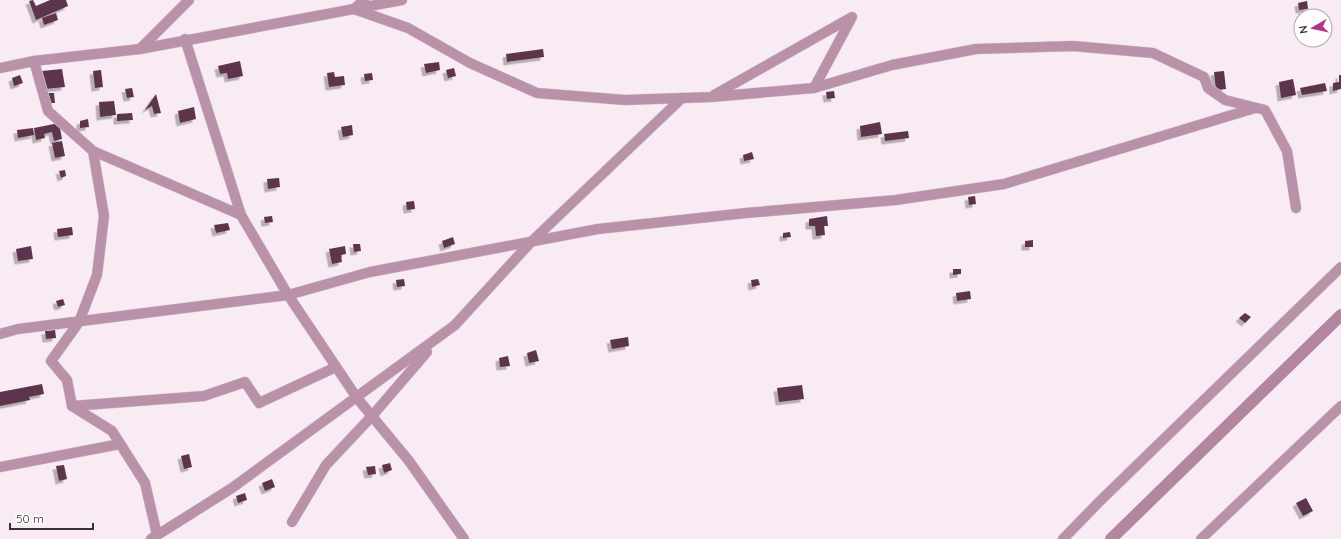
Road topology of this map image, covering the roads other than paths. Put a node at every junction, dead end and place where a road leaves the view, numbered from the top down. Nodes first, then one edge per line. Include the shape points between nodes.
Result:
1 (189, 0) edge
2 (364, 0) edge
3 (402, 0) edge
4 (354, 9) junction
5 (185, 39) junction
6 (140, 49) junction
7 (34, 61) junction
8 (0, 68) edge
9 (814, 88) junction
10 (711, 97) junction
11 (682, 98) junction
12 (1255, 108) junction
13 (93, 151) junction
14 (1296, 208) dead end
15 (241, 215) junction
16 (531, 242) junction
17 (1341, 267) edge
18 (288, 294) junction
19 (79, 322) junction
20 (0, 334) edge
21 (438, 338) junction
22 (336, 367) junction
23 (357, 398) junction
24 (72, 406) junction
25 (1341, 406) edge
26 (372, 416) junction
27 (120, 444) junction
28 (0, 467) edge
29 (292, 522) dead end
30 (154, 537) edge
31 (464, 539) edge
32 (1063, 539) edge
33 (1201, 539) edge

1 - 6 street
2 - 4 street
3 - 4 street
4 - 5 street
4 - 11 street via 408,28 470,63 537,93 625,100
5 - 6 street
5 - 15 street
6 - 7 street
7 - 8 street
7 - 13 street via 48,111
9 - 10 street
9 - 10 street via 852,16
9 - 12 street via 892,65 976,49 1073,46 1153,53 1204,77 1208,88 1225,100
10 - 11 street
11 - 16 street
12 - 14 street via 1265,110 1287,151
12 - 16 street via 1004,184 896,200 598,229
13 - 15 street
13 - 19 street via 104,216 97,275
15 - 18 street
16 - 18 street via 370,272
16 - 21 street via 455,325
17 - 32 street
18 - 19 street
18 - 22 street
19 - 20 street
19 - 24 street via 51,361 67,380
21 - 23 street
21 - 26 street
22 - 23 street
22 - 24 street via 259,403 245,382 204,396
23 - 26 street
23 - 30 street via 232,488
24 - 27 street via 112,431
25 - 33 street
26 - 29 street via 326,465
26 - 31 street
27 - 28 street
27 - 30 street via 144,483

